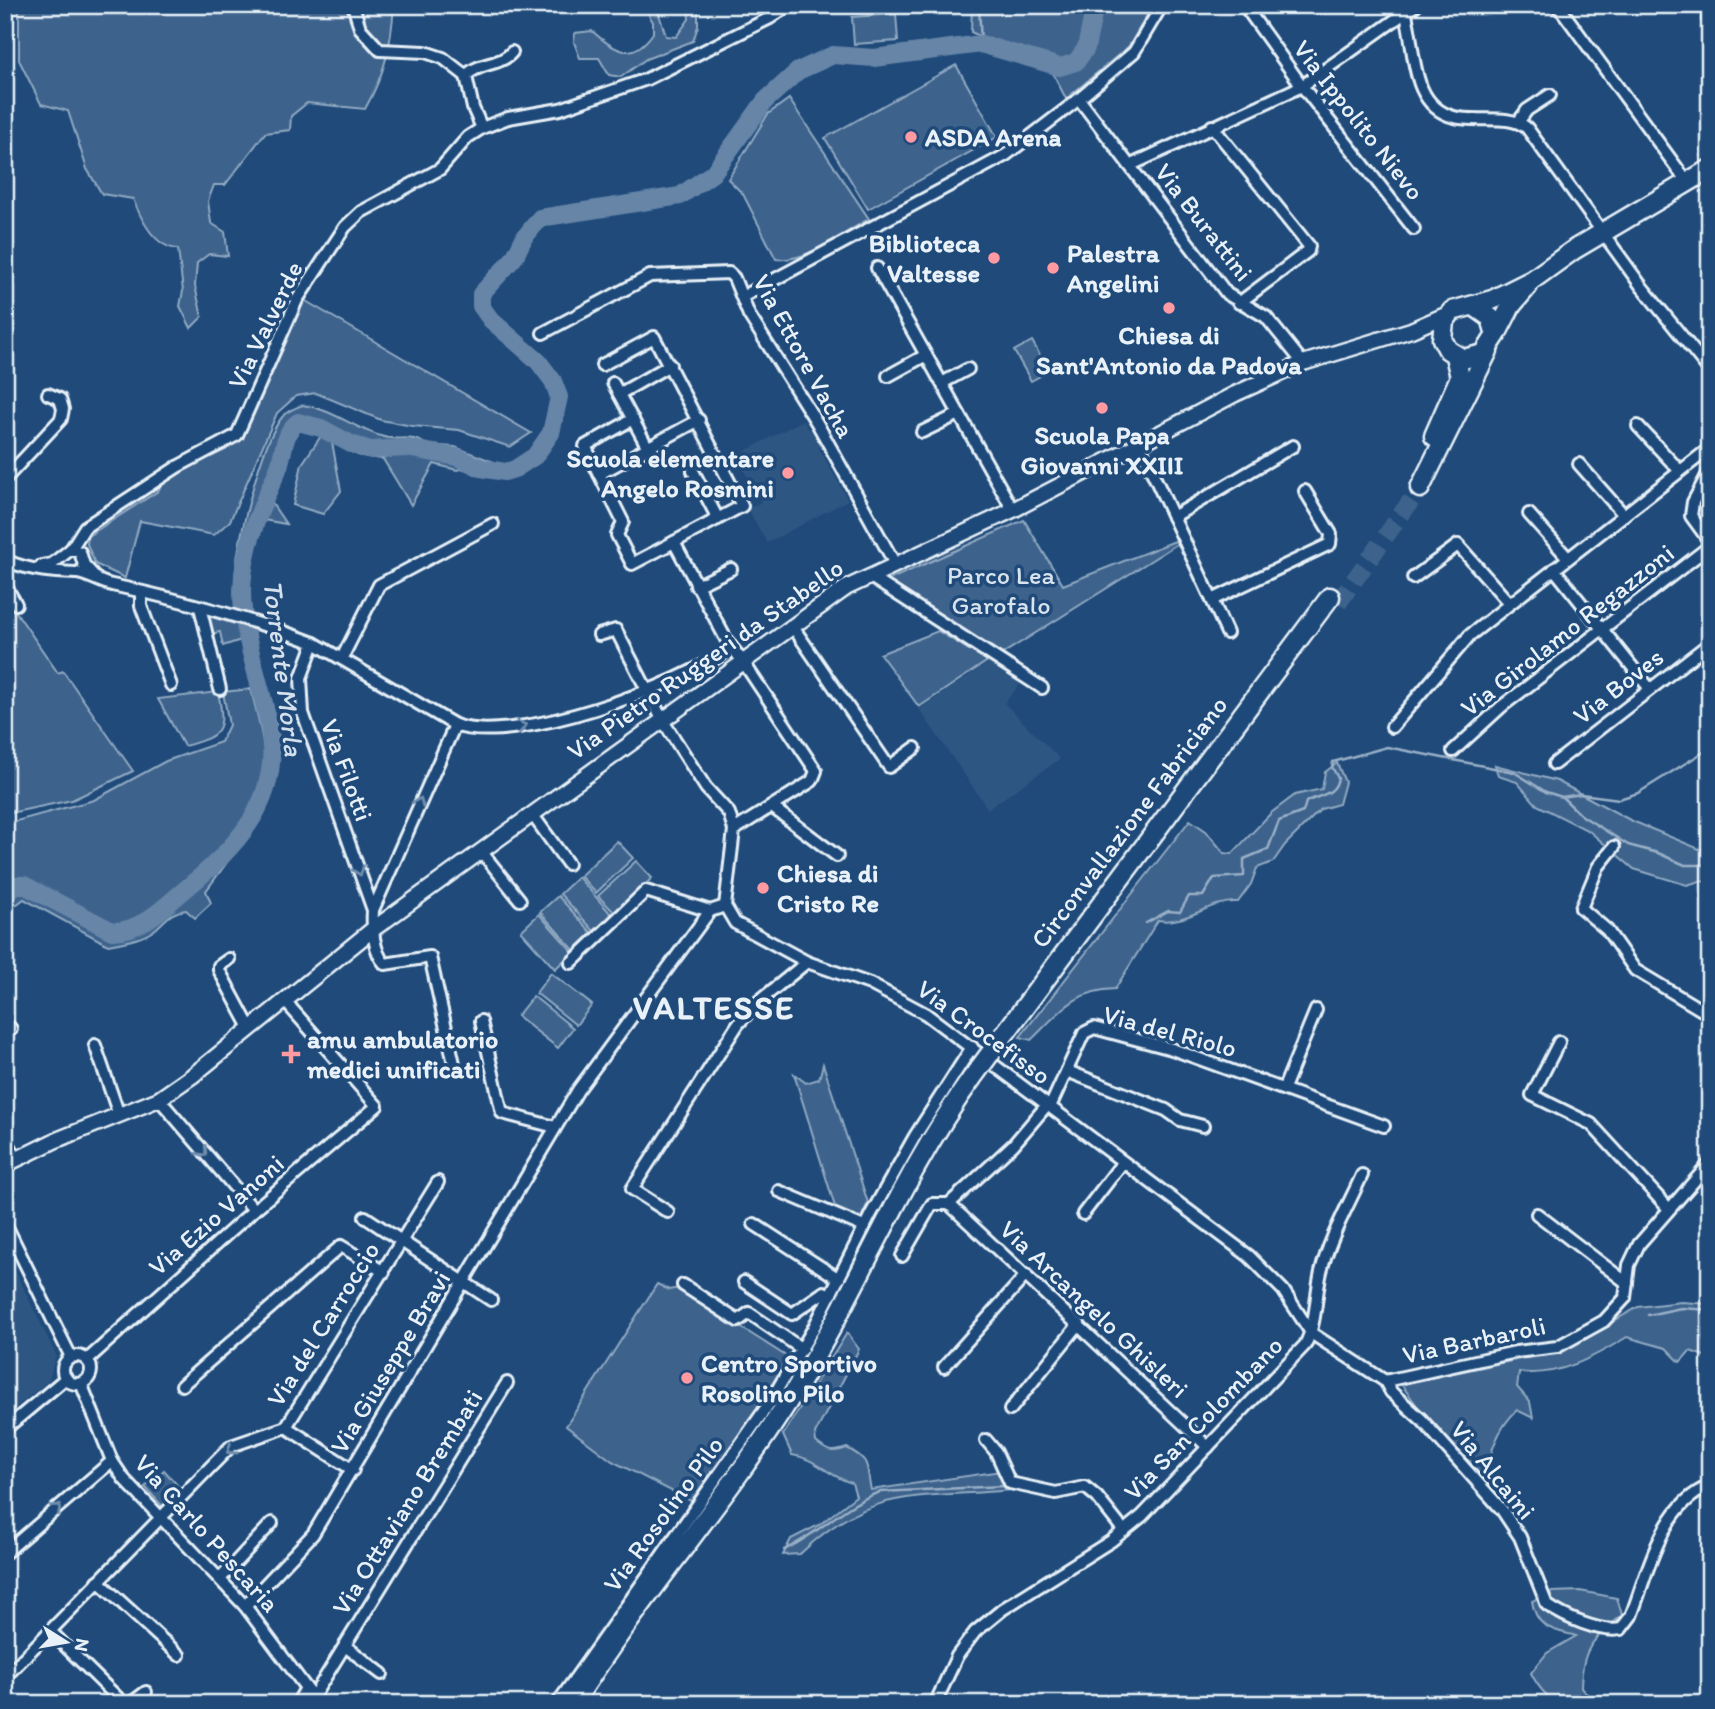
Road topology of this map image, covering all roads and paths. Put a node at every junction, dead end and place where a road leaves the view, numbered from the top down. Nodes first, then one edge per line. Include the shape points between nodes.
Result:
1 (354, 5) edge
2 (789, 5) edge
3 (1162, 5) edge
4 (1244, 5) edge
5 (1416, 5) edge
6 (1555, 5) edge
7 (1404, 9) edge
8 (512, 52) dead end
9 (466, 76) junction
10 (1302, 86) junction
11 (1550, 94) dead end
12 (1079, 99) junction
13 (1519, 121) junction
14 (1212, 126) junction
15 (482, 128) junction
16 (1131, 165) junction
17 (1710, 169) edge
18 (1688, 183) junction
19 (1414, 229) dead end
20 (1603, 232) junction
21 (877, 268) dead end
22 (1532, 281) junction
23 (742, 297) junction
24 (1239, 303) junction
25 (1474, 306) junction
26 (1448, 314) junction
27 (1411, 330) junction
28 (543, 333) dead end
29 (1492, 343) junction
30 (1450, 351) junction
31 (926, 355) junction
32 (1303, 363) junction
33 (601, 365) dead end
34 (670, 365) junction
35 (968, 369) dead end
36 (1710, 371) edge
37 (888, 376) dead end
38 (613, 383) dead end
39 (942, 383) junction
40 (48, 394) dead end
41 (619, 394) junction
42 (959, 414) junction
43 (633, 419) junction
44 (699, 420) junction
45 (1638, 426) dead end
46 (922, 432) dead end
47 (1139, 444) junction
48 (648, 446) junction
49 (1293, 446) dead end
50 (1710, 448) edge
51 (1579, 464) dead end
52 (1710, 470) edge
53 (693, 471) dead end
54 (1680, 471) junction
55 (599, 474) junction
56 (5, 479) edge
57 (1305, 491) dead end
58 (1013, 510) junction
59 (1530, 514) dead end
60 (1624, 515) junction
61 (1173, 517) junction
62 (718, 519) junction
63 (493, 524) dead end
64 (674, 542) junction
65 (1710, 544) edge
66 (75, 551) junction
67 (1568, 558) junction
68 (7, 561) edge
69 (61, 564) junction
70 (895, 564) junction
71 (81, 569) junction
72 (731, 569) dead end
73 (1554, 569) junction
74 (869, 576) junction
75 (1413, 578) dead end
76 (5, 585) edge
77 (696, 586) junction
78 (141, 592) junction
79 (1212, 600) junction
80 (1334, 600) tunnel mouth
81 (1509, 603) junction
82 (16, 604) dead end
83 (200, 607) junction
84 (793, 627) junction
85 (1602, 629) junction
86 (1227, 633) dead end
87 (599, 635) dead end
88 (314, 643) junction
89 (1710, 643) edge
90 (731, 648) junction
91 (720, 656) junction
92 (342, 659) junction
93 (738, 667) junction
94 (171, 685) dead end
95 (1041, 688) dead end
96 (220, 689) dead end
97 (1650, 689) junction
98 (646, 692) junction
99 (663, 721) junction
100 (455, 725) junction
101 (1392, 727) dead end
102 (915, 748) dead end
103 (1453, 751) dead end
104 (1554, 764) dead end
105 (772, 807) junction
106 (532, 814) junction
107 (734, 830) junction
108 (1614, 846) dead end
109 (481, 851) junction
110 (837, 856) dead end
111 (568, 864) dead end
112 (520, 900) dead end
113 (725, 906) junction
114 (373, 911) junction
115 (710, 911) junction
116 (372, 930) junction
117 (229, 959) dead end
118 (807, 962) junction
119 (571, 963) dead end
120 (284, 1000) junction
121 (1316, 1010) dead end
122 (1710, 1015) edge
123 (481, 1021) dead end
124 (250, 1028) junction
125 (1559, 1042) dead end
126 (95, 1045) dead end
127 (972, 1047) junction
128 (455, 1068) dead end
129 (1067, 1070) junction
130 (976, 1080) junction
131 (1284, 1088) junction
132 (159, 1100) junction
133 (1048, 1106) junction
134 (119, 1115) junction
135 (1203, 1126) dead end
136 (1384, 1126) dead end
137 (555, 1127) junction
138 (5, 1138) edge
139 (11, 1162) edge
140 (1123, 1162) junction
141 (1710, 1163) edge
142 (1362, 1175) dead end
143 (438, 1182) dead end
144 (1645, 1184) junction
145 (779, 1191) dead end
146 (1636, 1193) dead end
147 (949, 1204) junction
148 (1669, 1209) junction
149 (254, 1210) junction
150 (668, 1212) dead end
151 (1537, 1213) dead end
152 (1083, 1214) dead end
153 (365, 1217) dead end
154 (5, 1223) edge
155 (754, 1224) dead end
156 (864, 1227) junction
157 (401, 1243) junction
158 (902, 1256) dead end
159 (384, 1272) junction
160 (1026, 1275) junction
161 (839, 1279) junction
162 (744, 1282) dead end
163 (464, 1283) junction
164 (1627, 1283) junction
165 (683, 1285) dead end
166 (831, 1295) junction
167 (491, 1300) dead end
168 (1079, 1324) junction
169 (1311, 1332) junction
170 (802, 1349) junction
171 (71, 1357) junction
172 (87, 1360) junction
173 (944, 1367) dead end
174 (66, 1378) junction
175 (1385, 1381) junction
176 (81, 1383) junction
177 (508, 1383) dead end
178 (182, 1385) dead end
179 (1010, 1410) dead end
180 (286, 1427) junction
181 (5, 1429) edge
182 (986, 1440) dead end
183 (1208, 1447) junction
184 (112, 1461) junction
185 (353, 1470) junction
186 (1710, 1486) edge
187 (162, 1517) junction
188 (272, 1523) dead end
189 (1124, 1531) junction
190 (5, 1553) edge
191 (220, 1579) junction
192 (97, 1581) junction
193 (245, 1606) junction
194 (51, 1632) junction
195 (345, 1646) junction
196 (179, 1655) dead end
197 (382, 1674) dead end
198 (5, 1677) edge
199 (146, 1692) dead end
200 (312, 1697) edge
201 (124, 1704) edge
202 (130, 1704) edge
203 (297, 1704) edge
204 (557, 1704) edge
205 (573, 1704) edge
206 (584, 1704) edge
207 (935, 1704) edge

1 - 9 street via 360,28 380,50 425,52 443,58
2 - 15 street, Via Valverde via 647,79 560,109 508,118
3 - 12 street via 1134,51
4 - 10 street, Via Ippolito Nievo
5 - 7 street
6 - 18 street
7 - 10 street
7 - 13 street via 1419,81 1434,107 1461,119
8 - 9 street
9 - 15 street
10 - 14 street
10 - 19 street, Via Ippolito Nievo
11 - 13 street
12 - 16 street, Via Burattini
12 - 23 street via 1006,155
13 - 20 street
14 - 16 street
14 - 24 street via 1309,246
15 - 66 street, Via Valverde via 440,169 361,212 345,227 298,300 237,435 177,467 81,531
16 - 24 street, Via Burattini via 1227,294
17 - 18 main road, Via Pietro Ruggeri da Stabello
18 - 20 main road, Via Pietro Ruggeri da Stabello
20 - 22 main road, Via Pietro Ruggeri da Stabello
20 - 36 street
21 - 31 street
22 - 25 main road, Via Pietro Ruggeri da Stabello
22 - 29 main road via 1511,306
23 - 28 street, Via Ettore Vacha via 734,278 725,272 650,276
23 - 70 street, Via Ettore Vacha
24 - 32 street, Via Burattini via 1266,317
25 - 26 main road, Via Pietro Ruggeri da Stabello
25 - 29 main road via 1492,318
26 - 27 street, Via Pietro Ruggeri da Stabello
26 - 30 main road via 1442,330
27 - 30 street via 1432,337
27 - 32 street, Via Pietro Ruggeri da Stabello
29 - 30 main road via 1472,359
29 - 30 main road via 1415,485 1458,384 1460,371
31 - 37 street
31 - 39 street
32 - 47 street, Via Pietro Ruggeri da Stabello
33 - 34 street via 654,337
34 - 41 street
34 - 44 street
35 - 39 street
38 - 41 street
39 - 42 street
40 - 56 street via 60,399 61,419
41 - 43 street
42 - 46 street
42 - 58 street
43 - 48 street
43 - 55 street via 585,446
44 - 48 street
44 - 62 street via 742,506
45 - 54 street
47 - 58 street, Via Pietro Ruggeri da Stabello
47 - 61 street
48 - 55 street
49 - 61 street
50 - 54 street
51 - 60 street
52 - 65 street via 1691,516
53 - 62 street
54 - 60 street
55 - 64 street via 622,522 617,535 632,564
57 - 79 street via 1331,534 1330,544
58 - 70 street, Via Pietro Ruggeri da Stabello
59 - 67 street
60 - 67 street
61 - 79 street
62 - 64 street
63 - 92 street via 379,585
64 - 77 street
65 - 85 street, Via Girolamo Regazzoni
66 - 69 street
66 - 71 street, Via Valverde
67 - 73 street
68 - 69 street via 40,571
69 - 71 street via 72,575
70 - 74 street, Via Pietro Ruggeri da Stabello
71 - 78 street via 100,583
72 - 77 street
73 - 81 street
73 - 85 street
74 - 84 street, Via Pietro Ruggeri da Stabello
74 - 95 street
75 - 81 street via 1458,545
76 - 82 street
77 - 90 street
78 - 83 street
78 - 94 street via 141,606
79 - 86 street
80 - 130 main road, Circonvallazione Fabriciano
81 - 101 street via 1470,635
83 - 88 street
83 - 96 street
84 - 93 street, Via Pietro Ruggeri da Stabello
84 - 102 street via 889,767
85 - 97 street
85 - 103 street, Via Girolamo Regazzoni
87 - 98 street via 616,629
88 - 92 street
88 -> 114 street, Via Filotti via 301,678 303,713
89 - 97 street, Via Boves
90 - 91 street
90 - 93 street
91 - 93 street
91 - 98 street
92 - 100 street
93 - 99 street, Via Pietro Ruggeri da Stabello
93 - 105 street via 816,771 812,781
97 - 104 street, Via Boves
98 - 99 street
100 -> 98 street via 471,731 498,731
99 - 106 street, Via Pietro Ruggeri da Stabello
99 - 107 street via 706,788 729,813
114 -> 100 street
105 - 107 street
105 - 110 street
106 - 109 street, Via Pietro Ruggeri da Stabello
106 - 111 street
107 - 113 street
108 - 122 street via 1598,867 1581,908 1606,930 1634,970
109 - 112 street
109 - 116 street, Via Pietro Ruggeri da Stabello
113 - 115 street
113 - 118 street, Via Crocefisso via 735,923
114 - 116 street
115 - 119 street via 646,891
115 - 137 street, Via Giuseppe Bravi
116 - 120 street, Via Pietro Ruggeri da Stabello
116 - 128 street via 384,964 430,957 431,992
117 - 124 street via 219,970
118 - 127 street, Via Crocefisso via 870,984 912,1005
118 - 150 street via 738,1024 632,1189
120 - 124 street, Via Pietro Ruggeri da Stabello
120 - 149 street, Via Ezio Vanoni via 377,1106
121 - 131 street
123 - 137 street via 502,1113
124 - 132 street, Via Pietro Ruggeri da Stabello
125 - 144 street via 1532,1095 1591,1124
126 - 134 street
127 - 133 street, Via Crocefisso
127 - 156 street, Via Rosolino Pilo
129 - 131 street, Via del Riolo via 1084,1033 1094,1028
129 - 133 street, Via del Riolo
129 - 135 street
130 - 205 main road via 923,1153 774,1425
130 - 206 main road via 804,1396
131 - 136 street, Via del Riolo
132 - 134 street, Via Pietro Ruggeri da Stabello
132 -> 149 street
133 - 140 street, Via Crocefisso
133 - 147 street
134 - 139 street, Via Pietro Ruggeri da Stabello
137 - 163 street, Via Giuseppe Bravi
138 - 139 street
140 - 152 street
140 - 169 street, Via Crocefisso via 1267,1272
141 - 148 street, Via Barbaroli
142 - 169 street via 1321,1271
143 - 157 street, Via del Carroccio
144 - 146 street
144 - 148 street
145 - 156 street
147 - 158 street via 932,1204
147 - 160 street, Via Arcangelo Ghisleri
148 - 164 street, Via Barbaroli via 1639,1244
149 - 172 street, Via Ezio Vanoni
151 - 164 street
153 - 157 street
154 - 171 street
155 - 161 street
156 - 161 street, Via Rosolino Pilo
157 - 159 street, Via del Carroccio
157 - 163 street
159 - 178 street via 341,1246
159 - 180 street, Via del Carroccio
160 - 168 street, Via Arcangelo Ghisleri
160 - 173 street
161 - 166 street, Via Rosolino Pilo
162 - 166 street via 792,1314 824,1292
163 - 167 street
163 - 185 street, Via Giuseppe Bravi
164 - 175 street, Via Barbaroli via 1625,1298 1604,1321 1557,1347
165 - 170 street via 738,1321 749,1313
166 - 170 street, Via Rosolino Pilo
168 - 179 street
168 - 183 street, Via Arcangelo Ghisleri
169 - 175 street, Via Alcaini
169 - 183 street, Via San Colombano via 1297,1353
170 - 204 street, Via Rosolino Pilo via 748,1434
171 - 172 street
171 - 174 street via 64,1365
172 - 176 street via 91,1373
174 - 176 street
174 - 181 street
175 - 186 street, Via Alcaini via 1502,1510 1520,1537 1547,1605 1579,1620 1621,1629 1631,1616 1668,1525 1681,1506
176 - 184 street, Via Carlo Pescaria
177 - 195 street, Via Ottaviano Brembati
180 - 185 street
180 -> 187 street, Via del Carroccio via 231,1446
182 - 189 street, Via San Colombano via 1010,1483 1056,1493 1084,1487
183 - 189 street, Via San Colombano
184 - 187 street, Via Carlo Pescaria
190 -> 184 street
185 - 193 street, Via Giuseppe Bravi via 313,1534
187 - 191 street, Via Carlo Pescaria
187 - 192 street, Via del Carroccio
188 - 191 street
189 - 207 street, Via San Colombano via 975,1632 957,1656
191 - 193 street, Via Carlo Pescaria
192 - 194 street, Via del Carroccio
192 - 196 street
193 - 200 street, Via Carlo Pescaria
194 - 198 street, Via del Carroccio
194 - 201 street
195 - 197 street, Via Ottaviano Brembati
195 - 200 street, Via Ottaviano Brembati
199 - 202 street
200 - 203 street, Via Ottaviano Brembati

